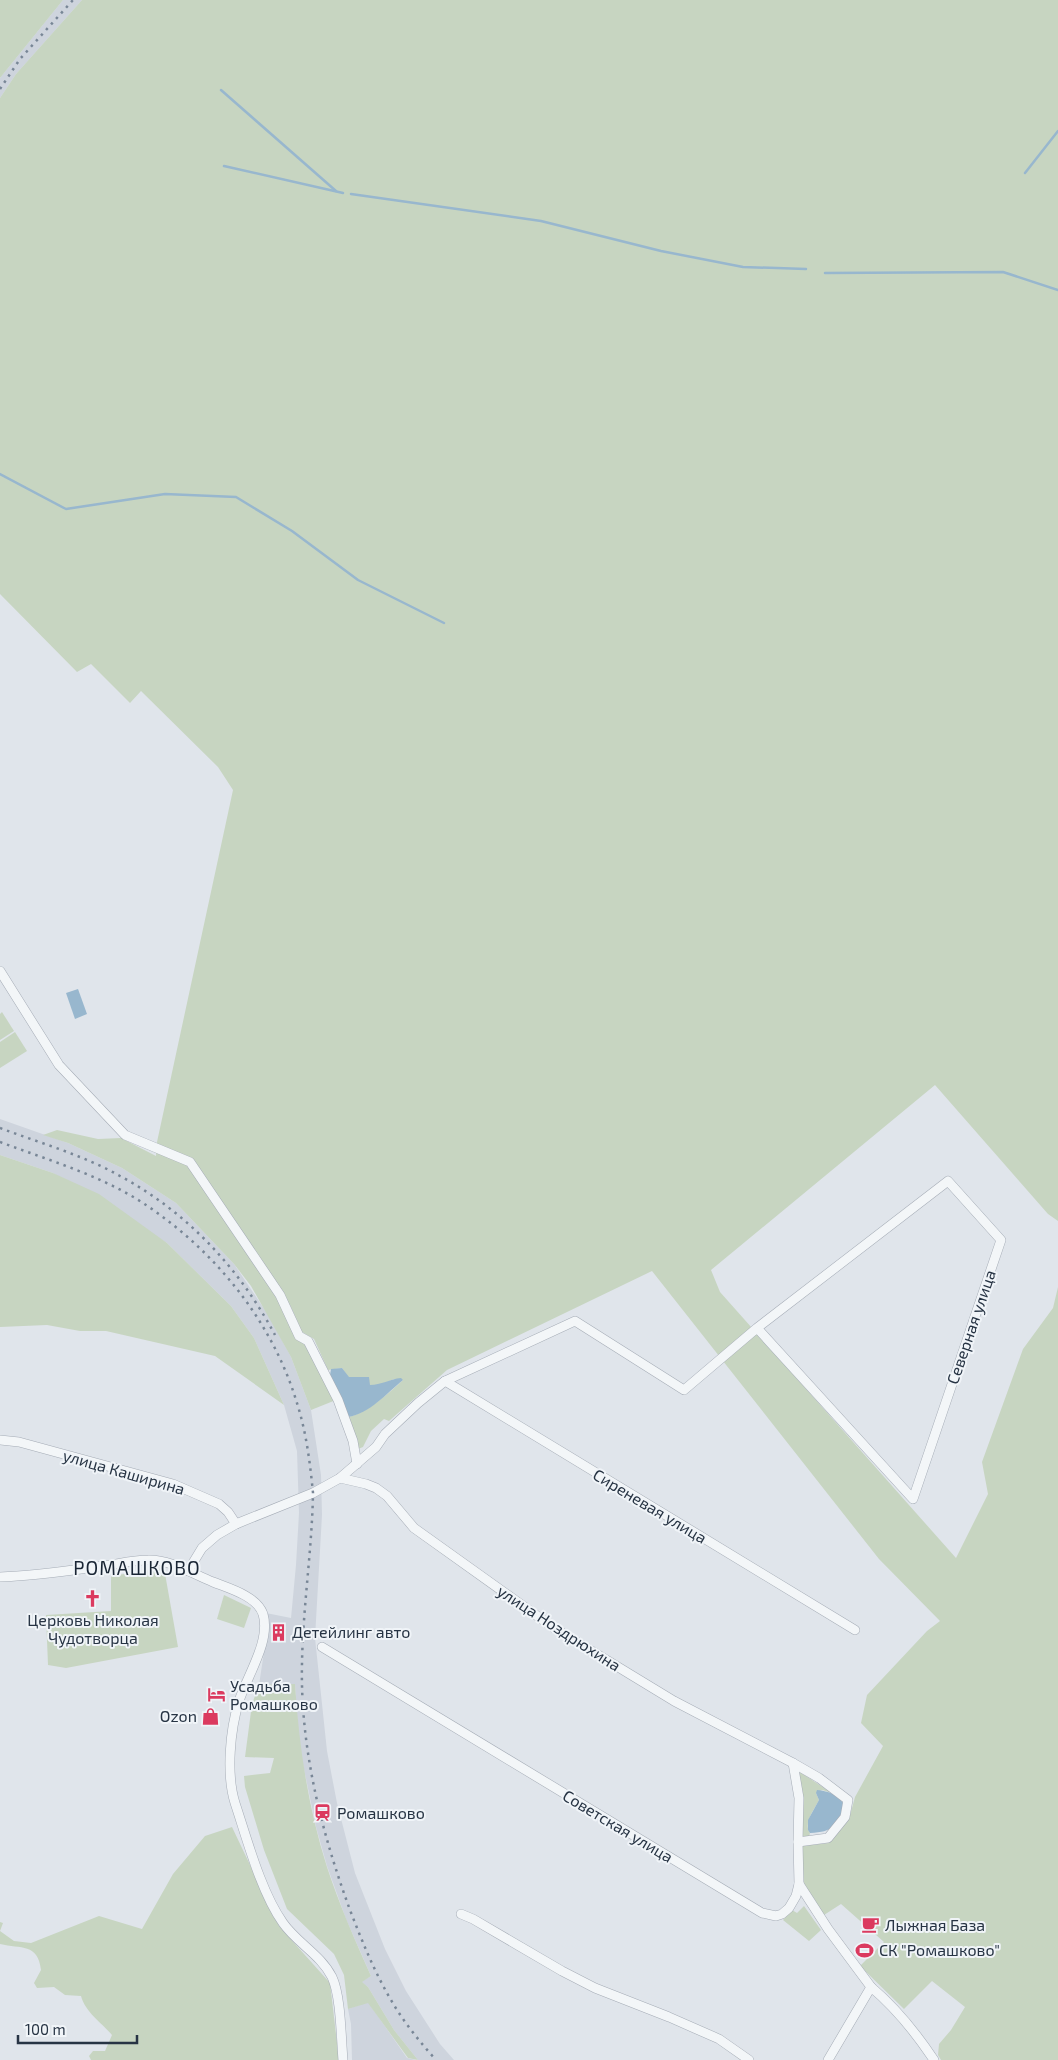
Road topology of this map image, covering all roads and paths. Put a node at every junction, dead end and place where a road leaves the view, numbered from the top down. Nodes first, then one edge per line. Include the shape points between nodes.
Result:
1 (0, 970) edge
2 (757, 1328) junction
3 (445, 1381) junction
4 (0, 1440) edge
5 (356, 1464) junction
6 (340, 1478) junction
7 (236, 1524) junction
8 (188, 1572) junction
9 (0, 1577) edge
10 (855, 1630) dead end
11 (322, 1647) dead end
12 (793, 1763) junction
13 (798, 1842) junction
14 (799, 1884) junction
15 (460, 1914) dead end
16 (871, 1987) junction
17 (343, 2060) edge
18 (749, 2060) edge
19 (828, 2060) edge
20 (934, 2060) edge

1 - 5 street via 59,1065 125,1135 190,1162 280,1295 299,1336 308,1341 341,1408 353,1441
2 - 2 street, Северная улица via 948,1181 1001,1240 913,1499
2 - 3 street via 684,1390 575,1321
3 - 5 street via 418,1402
3 - 10 street, Сиреневая улица
4 - 7 street, улица Каширина via 19,1442 173,1484 219,1504
5 - 6 street
6 - 7 street via 313,1493
6 - 12 street, улица Ноздрюхина via 376,1488 414,1528 554,1628 674,1701
7 - 8 street via 202,1548
8 - 9 street via 149,1560 25,1577
8 - 17 street via 246,1597 263,1613 263,1640 239,1702 234,1726 230,1763 234,1800 274,1908 284,1924 322,1962 332,1978
11 - 14 street, Советская улица via 762,1913 782,1914 796,1896
12 - 13 street, Советская улица via 799,1798
12 - 13 street, улица Ноздрюхина via 848,1800 845,1817 828,1838
13 - 14 street, Советская улица
14 - 16 street
15 - 18 street via 579,1980 719,2039
16 - 19 street
16 - 20 street via 915,2032

